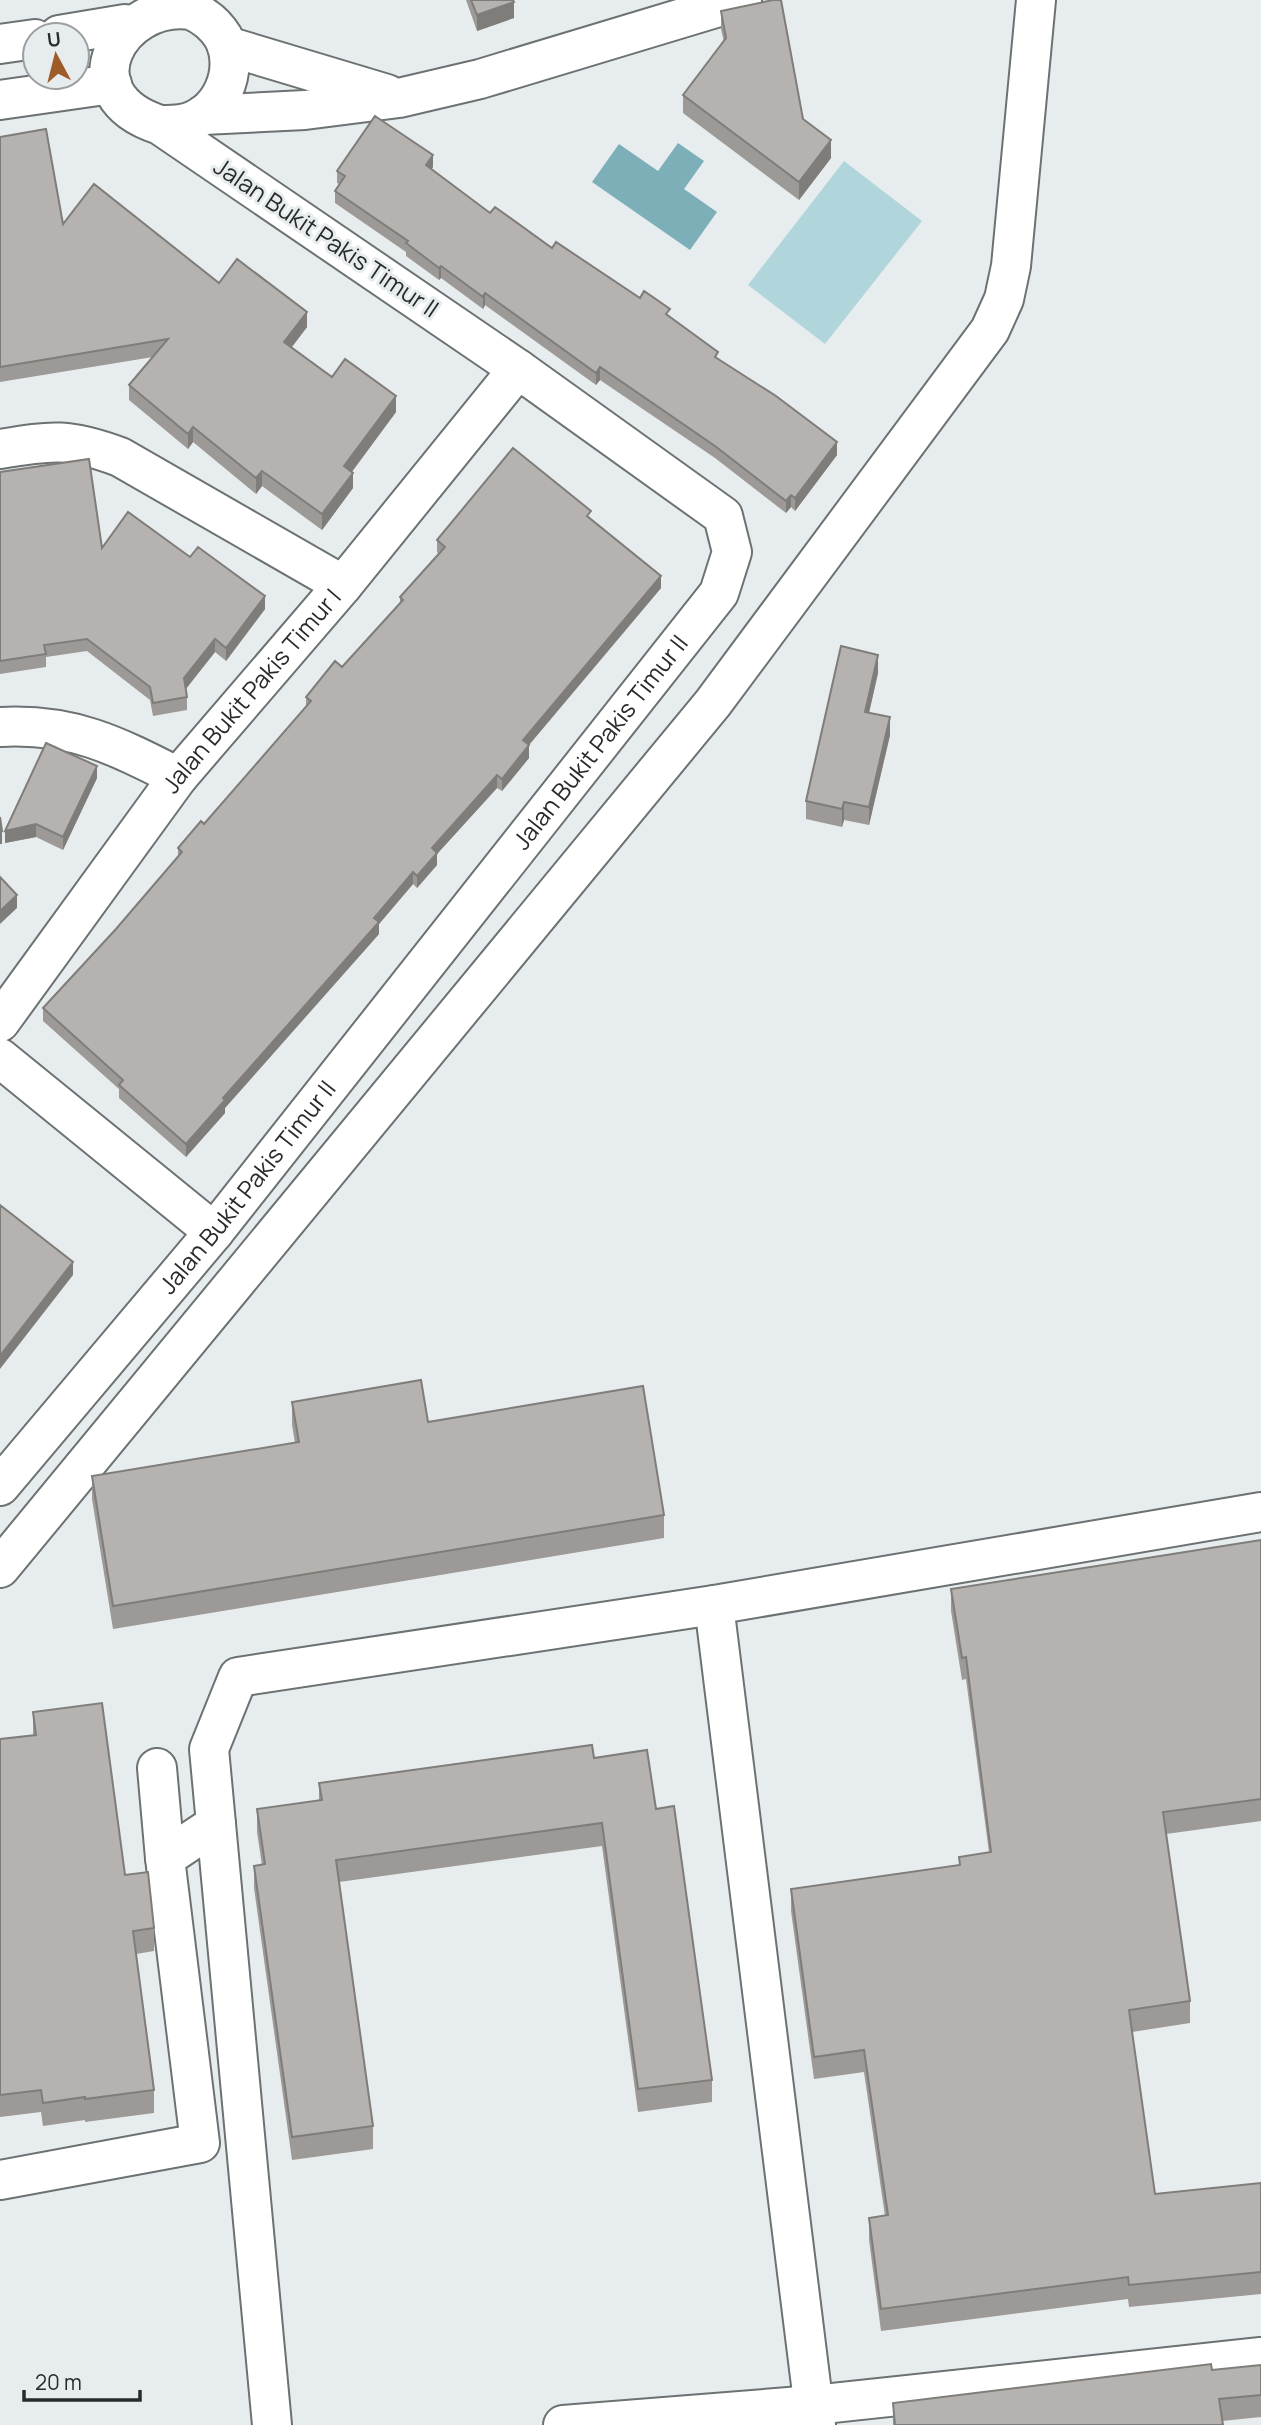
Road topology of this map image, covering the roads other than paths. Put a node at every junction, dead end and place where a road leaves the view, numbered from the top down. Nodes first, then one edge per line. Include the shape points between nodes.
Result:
1 (742, 0) edge
2 (1036, 0) edge
3 (163, 3) edge
4 (125, 24) junction
5 (91, 30) edge
6 (21, 41) edge
7 (0, 44) edge
8 (227, 46) junction
9 (112, 84) junction
10 (399, 98) junction
11 (0, 100) edge
12 (203, 115) junction
13 (160, 125) junction
14 (518, 369) junction
15 (0, 449) edge
16 (343, 585) junction
17 (0, 727) edge
18 (178, 777) junction
19 (0, 1022) edge
20 (0, 1058) edge
21 (214, 1232) junction
22 (0, 1486) edge
23 (1261, 1511) edge
24 (0, 1568) edge
25 (714, 1605) junction
26 (157, 1769) dead end
27 (216, 1824) junction
28 (164, 1858) junction
29 (0, 2180) edge
30 (1261, 2357) edge
31 (815, 2415) edge
32 (272, 2425) edge
33 (563, 2425) edge

1 - 10 street via 480,79
2 - 24 street via 1011,266 990,331 713,703
3 - 4 street
3 - 8 street via 202,14
4 - 5 street
4 - 9 street via 109,63
6 - 7 street
8 - 10 street
8 - 12 street via 227,85 218,102
9 - 11 street
9 - 13 street via 130,111
10 - 12 street via 305,110
12 - 13 street via 183,124
13 - 14 street, Jalan Bukit Pakis Timur II
14 - 16 street, Jalan Bukit Pakis Timur I
14 - 21 street, Jalan Bukit Pakis Timur II via 723,516 732,552 719,593
15 - 16 street via 69,442 120,457
16 - 18 street, Jalan Bukit Pakis Timur I
17 - 18 street via 36,726 79,733
18 - 19 street, Jalan Bukit Pakis Timur I
20 - 21 street
21 - 22 street, Jalan Bukit Pakis Timur II
23 - 25 street
25 - 27 street via 238,1676 209,1749
25 - 31 street
26 - 28 street
27 - 28 street
27 - 32 street
28 - 29 street via 200,2143
30 - 31 street
31 - 33 street

